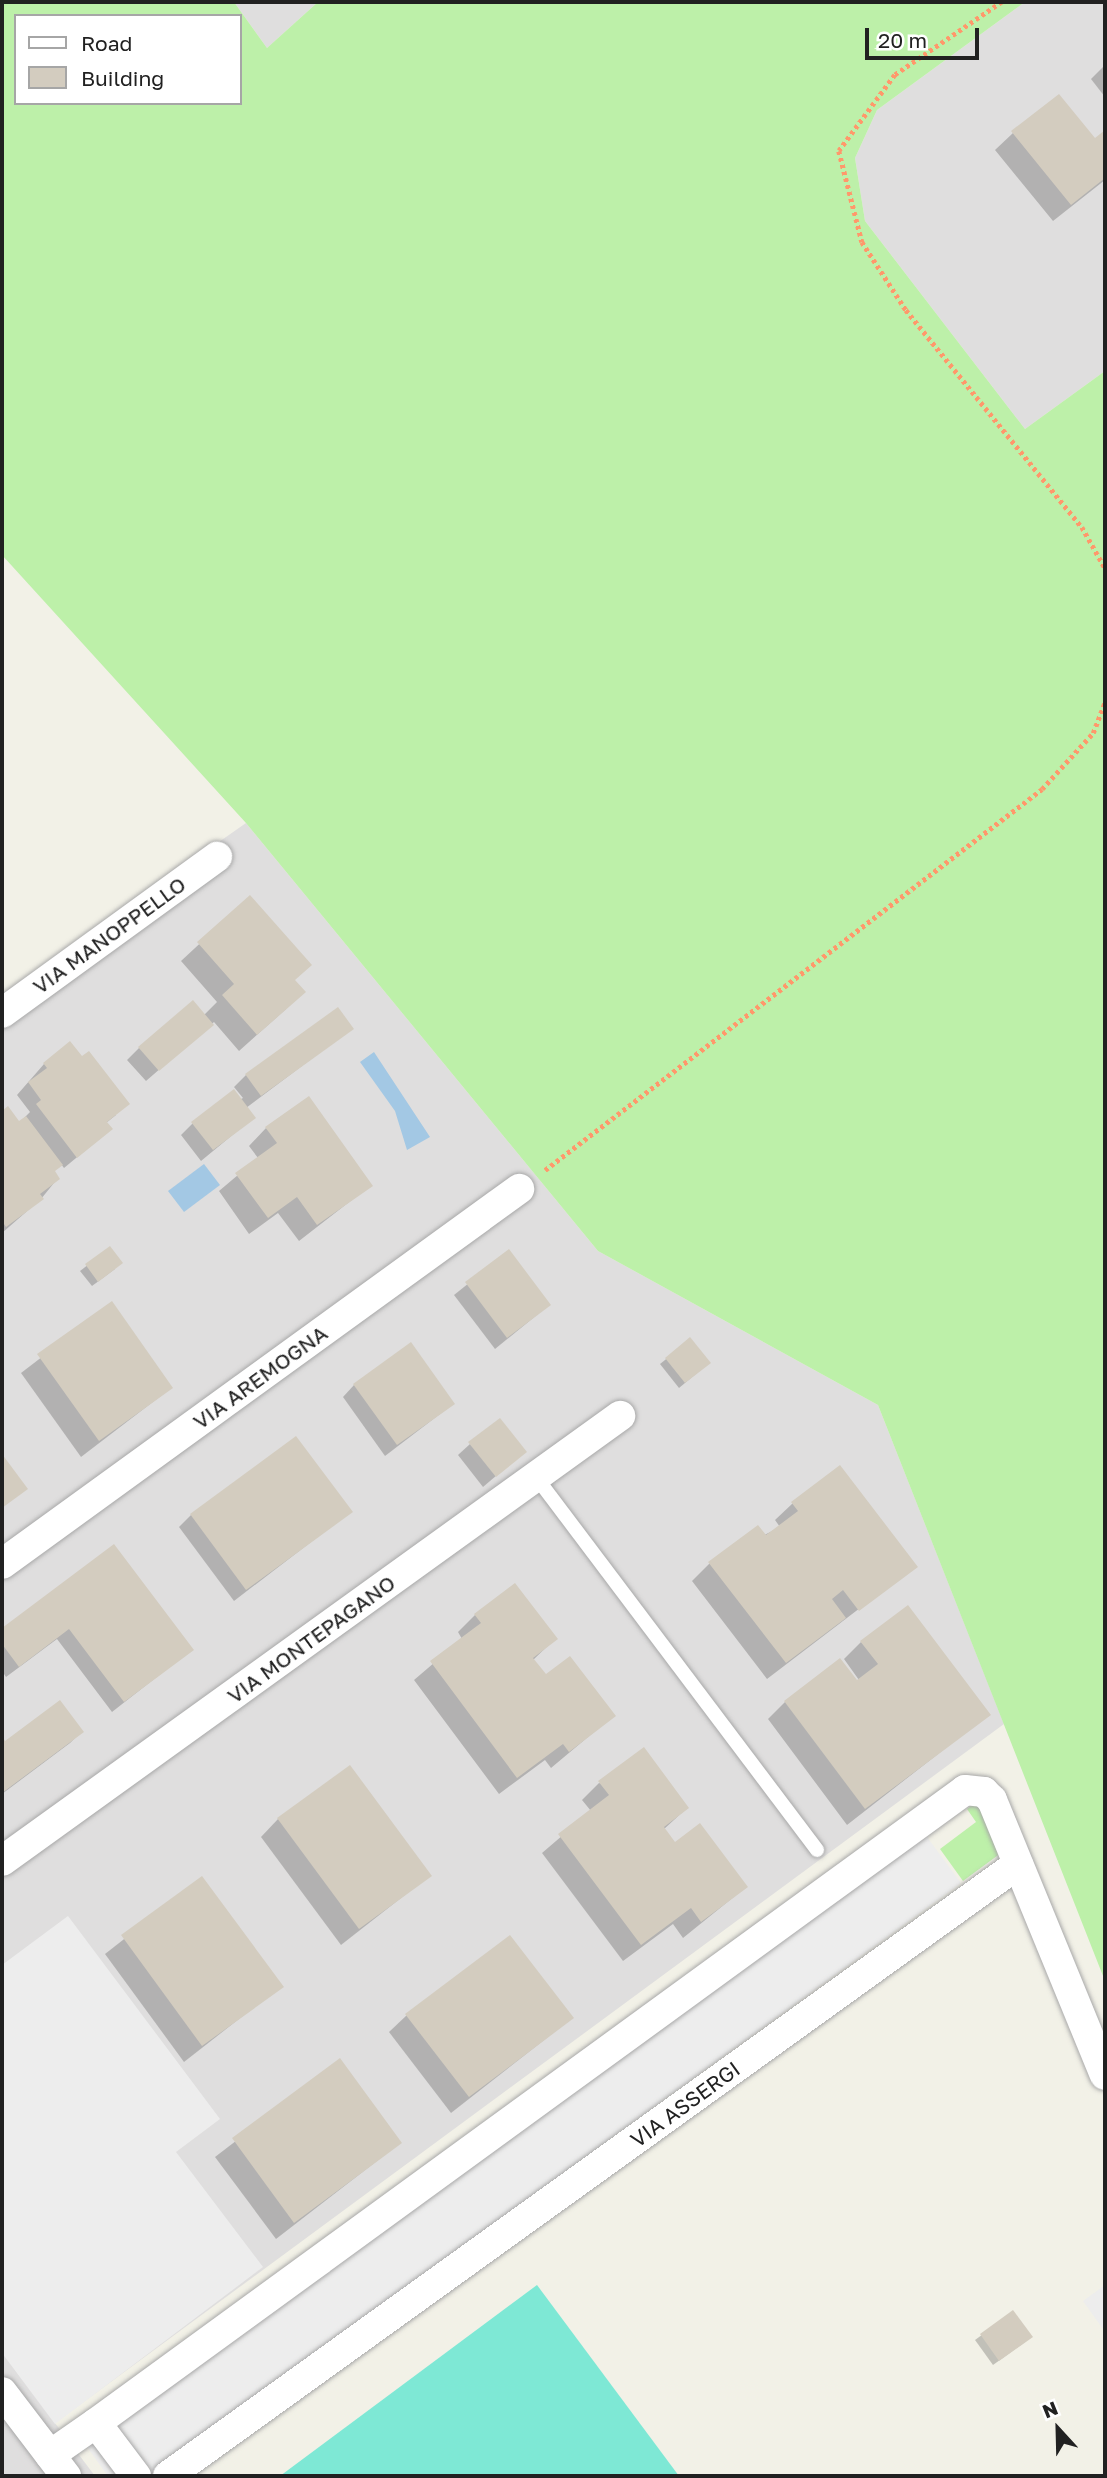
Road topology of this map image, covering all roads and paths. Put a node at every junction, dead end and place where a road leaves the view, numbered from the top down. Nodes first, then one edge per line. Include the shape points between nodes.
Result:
1 (1002, 2) edge
2 (1105, 568) edge
3 (1105, 702) edge
4 (217, 857) dead end
5 (2, 1013) edge
6 (519, 1189) joint
7 (620, 1416) dead end
8 (536, 1476) junction
9 (2, 1564) edge
10 (817, 1850) dead end
11 (2, 1861) edge
12 (1018, 1864) junction
13 (1105, 2074) edge
14 (2, 2392) edge
15 (96, 2423) junction
16 (58, 2465) edge
17 (136, 2476) edge
18 (168, 2476) edge

1 - 2 path via 895,75 839,151 869,254 906,310 1083,527
3 - 6 path via 1093,733 1042,789
4 - 5 street, VIA MANOPPELLO
6 - 9 street, VIA AREMOGNA
7 - 8 street, VIA MONTEPAGANO
8 - 10 lane
8 - 11 street, VIA MONTEPAGANO
12 - 13 street
12 - 15 street via 992,1800 975,1790 953,1797
12 - 18 street, VIA ASSERGI
14 - 16 street
15 - 16 street
15 - 17 street

